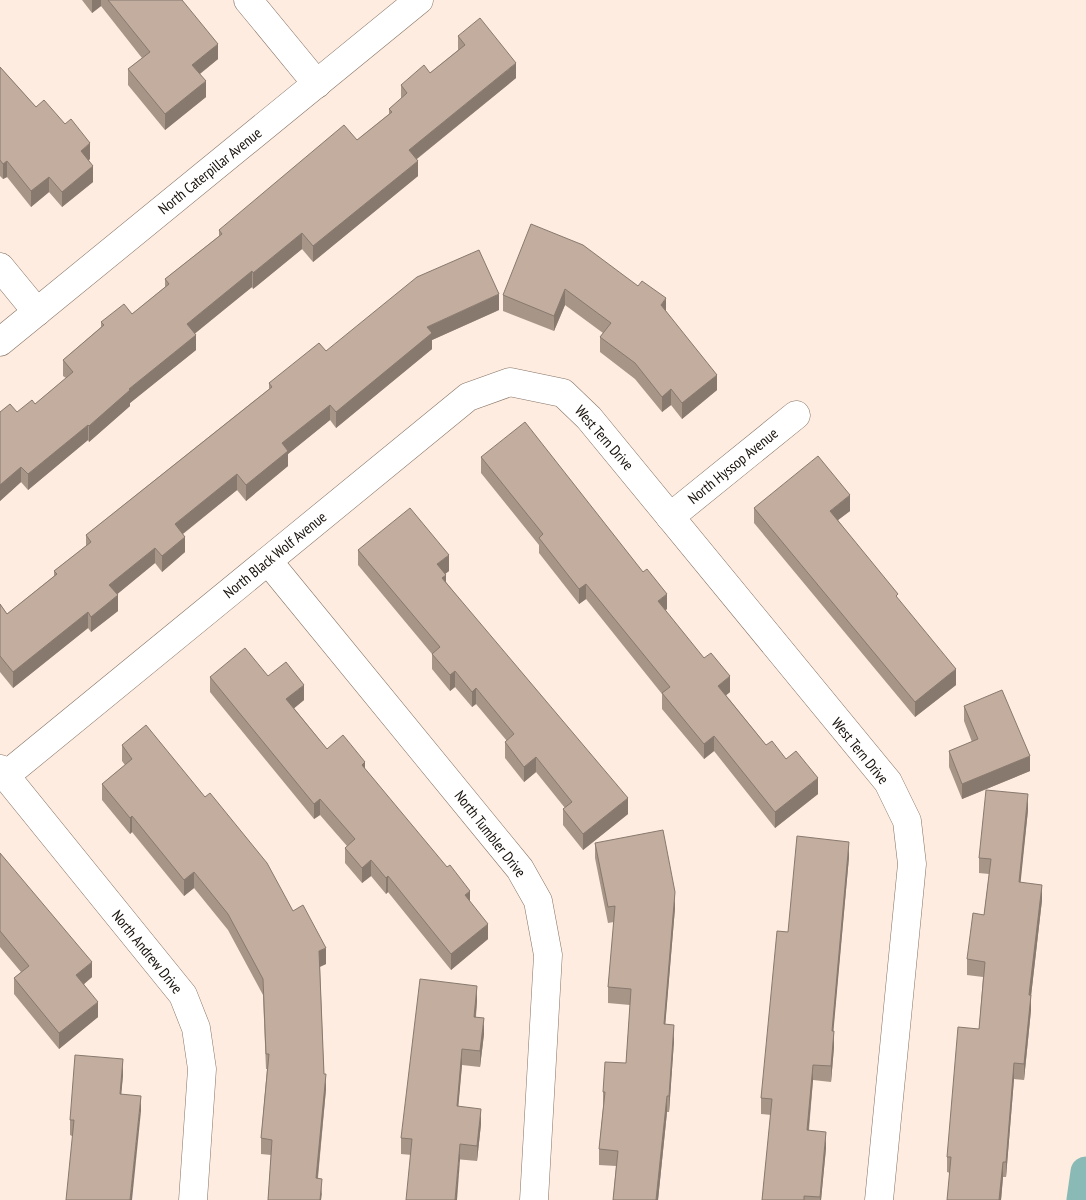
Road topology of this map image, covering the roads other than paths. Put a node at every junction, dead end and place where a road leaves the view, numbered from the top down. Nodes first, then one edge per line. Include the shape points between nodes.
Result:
1 (248, 0) edge
2 (419, 0) edge
3 (317, 84) junction
4 (0, 267) edge
5 (37, 312) junction
6 (0, 342) edge
7 (562, 393) joint
8 (796, 415) dead end
9 (670, 517) junction
10 (268, 561) junction
11 (3, 773) edge
12 (193, 1200) edge
13 (534, 1200) edge
14 (879, 1200) edge

1 - 3 street
2 - 3 street, North Caterpillar Avenue
3 - 5 street, North Caterpillar Avenue
4 - 5 street
5 - 6 street, North Caterpillar Avenue
7 - 9 street, West Tern Drive via 589,418
7 - 10 street, North Black Wolf Avenue via 510,382 468,397
8 - 9 street, North Hyssop Avenue
9 - 14 street, West Tern Drive via 888,782 906,821 912,864
10 - 11 street, North Black Wolf Avenue
10 - 13 street, North Tumbler Drive via 520,869 538,901 548,955
11 - 12 street, North Andrew Drive via 183,995 196,1028 202,1069

